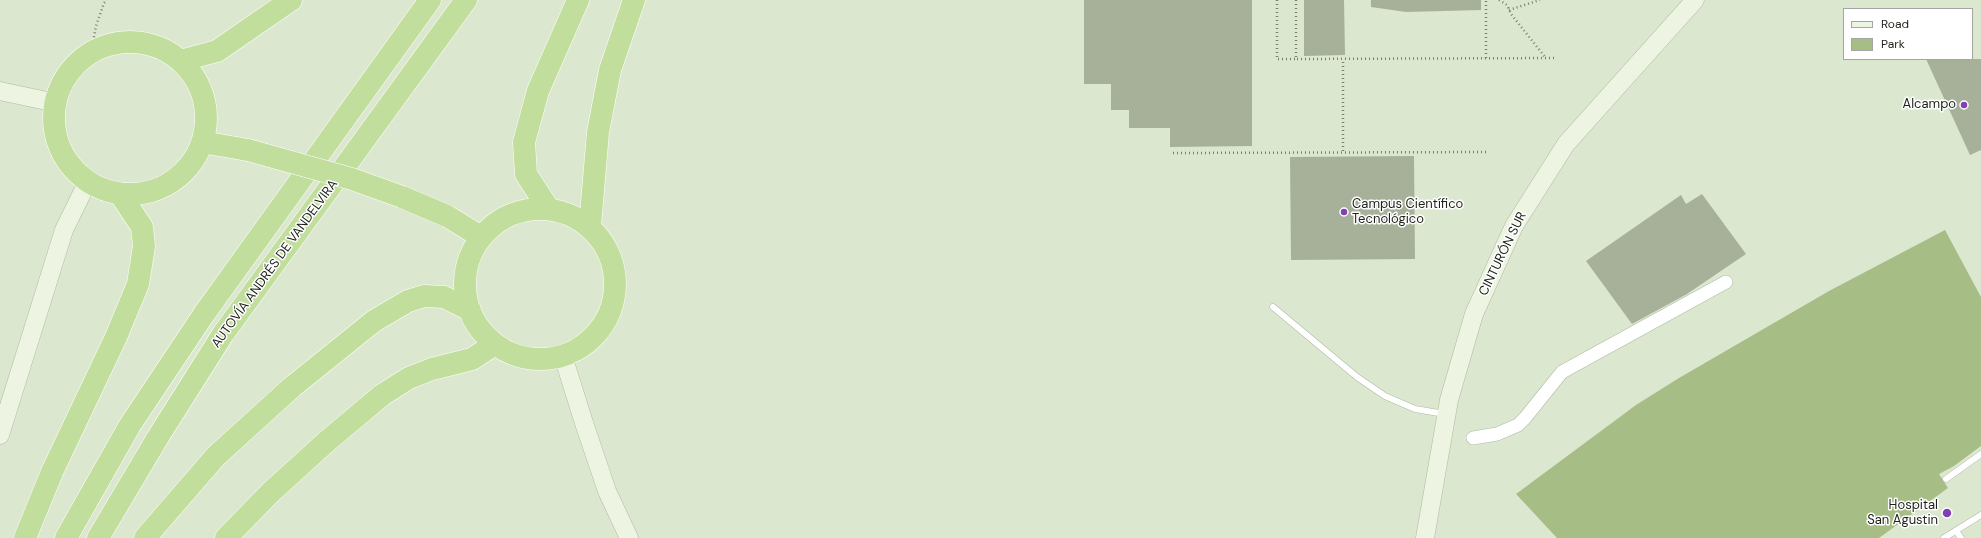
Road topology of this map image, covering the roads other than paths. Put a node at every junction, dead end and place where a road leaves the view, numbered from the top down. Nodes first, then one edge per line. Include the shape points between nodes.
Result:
1 (291, 0) edge
2 (430, 0) edge
3 (466, 0) edge
4 (578, 0) edge
5 (634, 0) edge
6 (1695, 0) edge
7 (180, 61) junction
8 (0, 91) edge
9 (56, 103) junction
10 (202, 142) junction
11 (88, 181) junction
12 (120, 194) junction
13 (548, 208) junction
14 (590, 226) junction
15 (481, 237) junction
16 (1726, 282) dead end
17 (1273, 307) dead end
18 (470, 310) junction
19 (495, 344) junction
20 (563, 356) junction
21 (1446, 415) junction
22 (0, 435) edge
23 (1473, 438) dead end
24 (1981, 454) edge
25 (1946, 479) dead end
26 (1981, 515) edge
27 (1956, 531) junction
28 (25, 538) edge
29 (66, 538) edge
30 (98, 538) edge
31 (146, 538) edge
32 (226, 538) edge
33 (629, 538) edge
34 (1425, 538) edge
35 (1944, 538) edge
36 (1961, 538) edge

1 - 7 highway via 217,51
2 - 29 highway, AUTOVÍA ANDRÉS DE VANDELVIRA via 204,314 130,425
3 - 30 highway, AUTOVÍA ANDRÉS DE VANDELVIRA via 223,334
4 - 13 highway via 538,90 524,142 526,174
5 - 14 highway via 610,70 598,132
6 - 21 main road, CINTURÓN SUR via 1566,144 1514,226 1474,314
7 - 9 highway via 160,48 137,42 113,44 91,52 75,66 63,83
7 - 10 highway via 195,78 204,98 206,120
8 - 9 main road
9 - 11 highway via 55,126 60,147 71,166
10 - 12 highway via 190,166 170,183 146,193
10 - 15 highway, bridge via 248,150 352,179 447,216
11 - 12 highway
11 - 22 main road via 64,230
12 - 28 highway via 142,227 144,246 138,284 116,337 52,472
13 - 14 highway via 577,218
13 - 15 highway via 529,209 511,214
14 - 20 highway via 603,241 612,259 616,279 614,299 608,318 596,334 581,347
15 - 18 highway via 466,272
16 - 23 street via 1562,372 1518,425 1497,434
17 - 21 lane via 1357,377 1385,396 1416,409
18 - 19 highway via 480,329
18 - 31 highway via 444,297 424,296 408,301 374,321 292,387 216,456
19 - 20 highway via 511,353 528,358 546,359
19 - 32 highway via 472,359 408,378 382,395 271,492
20 - 33 main road via 607,491
21 - 34 main road, CINTURÓN SUR
24 - 25 lane
26 - 27 lane
27 - 35 lane
27 - 36 lane

